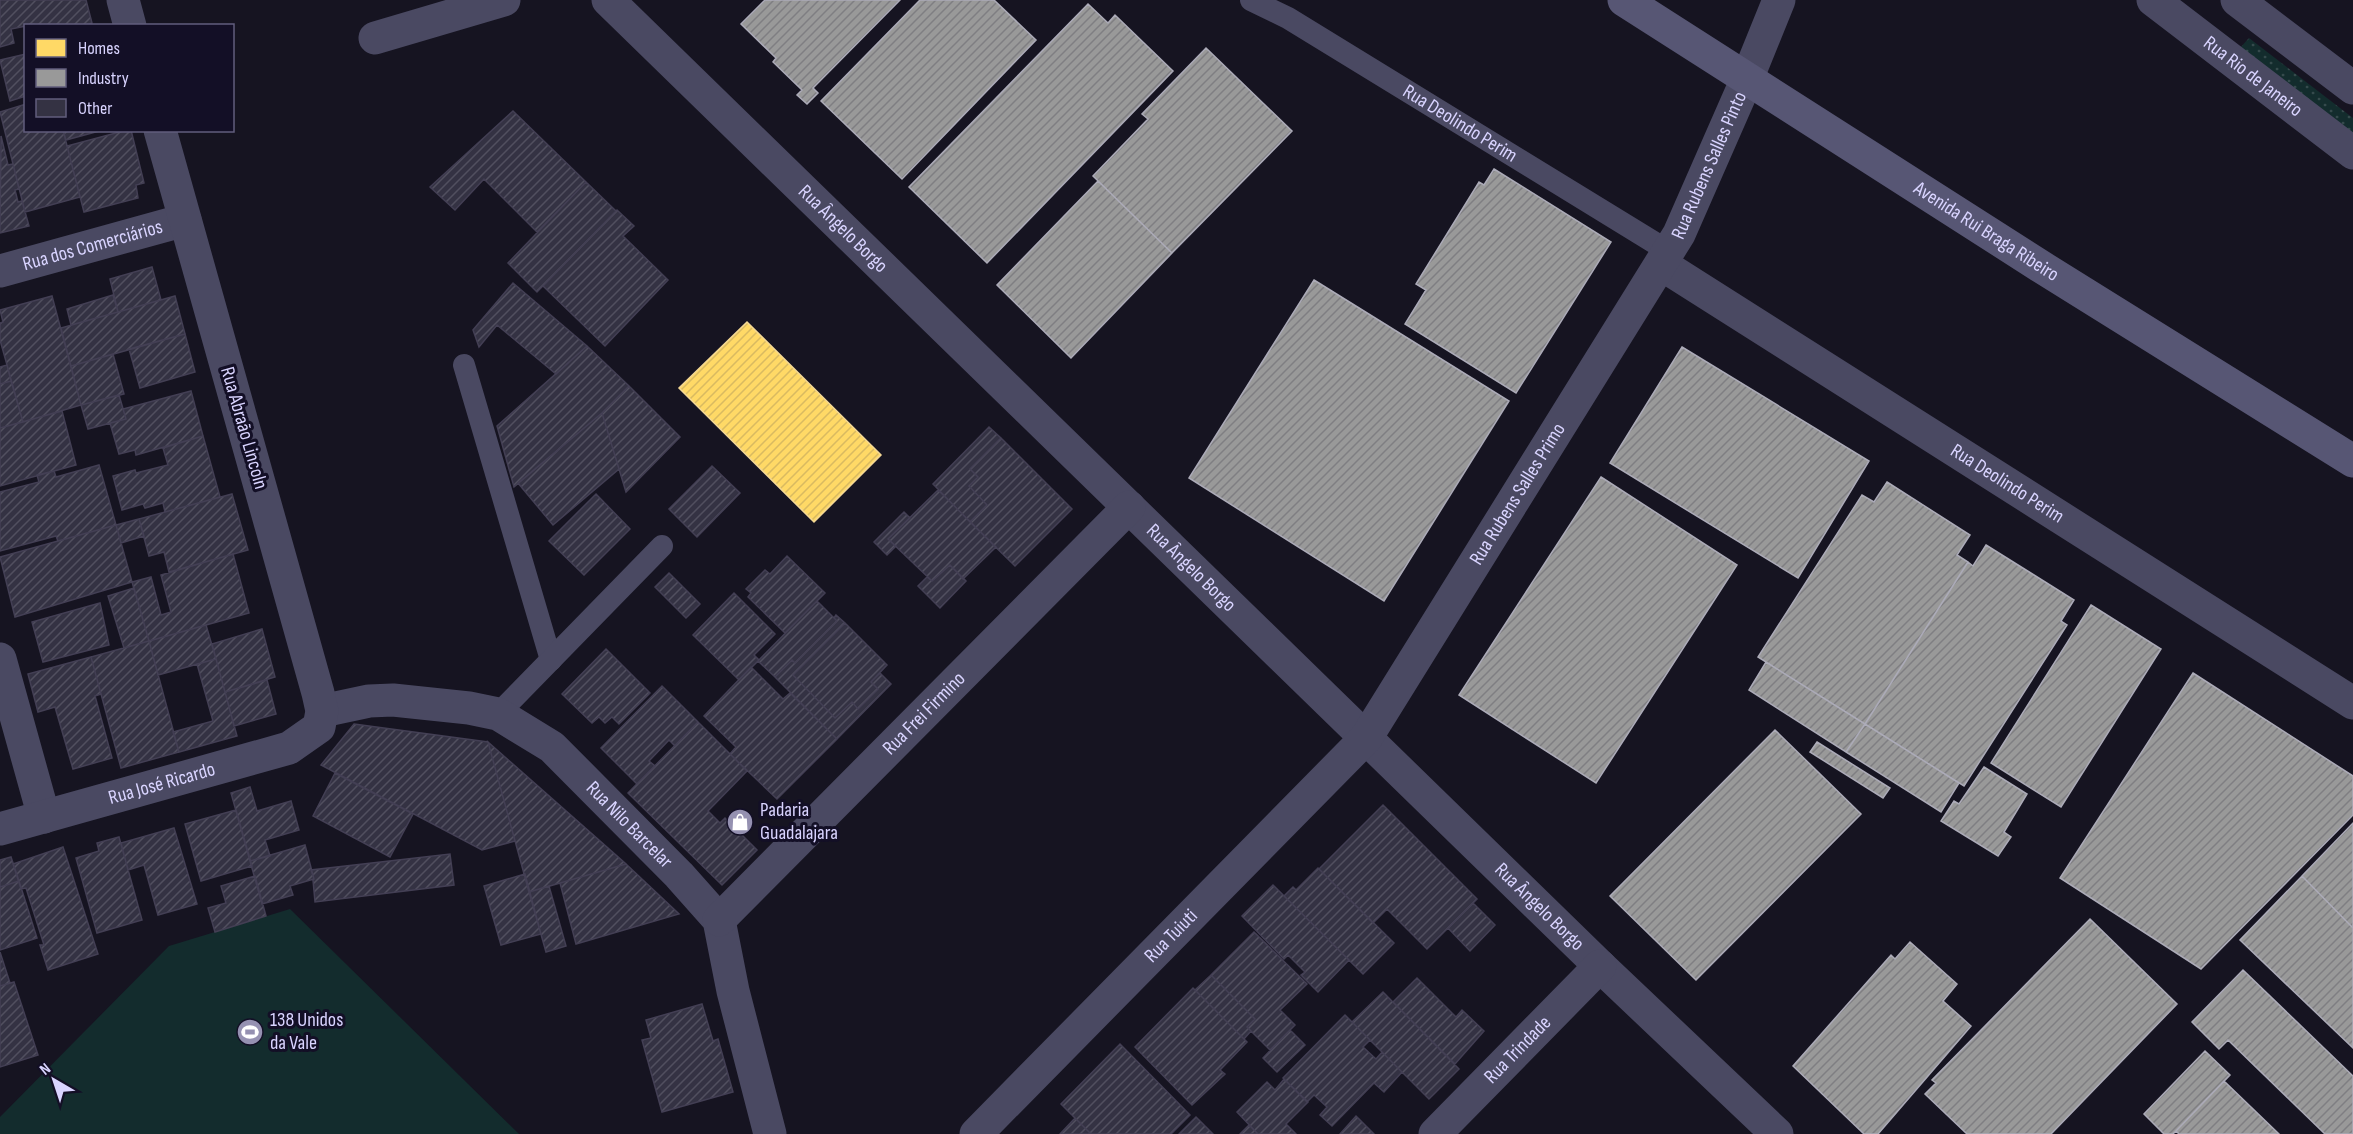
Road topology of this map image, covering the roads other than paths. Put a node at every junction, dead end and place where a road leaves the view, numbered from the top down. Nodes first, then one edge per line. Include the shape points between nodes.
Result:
1 (123, 0) edge
2 (504, 0) edge
3 (608, 0) edge
4 (1251, 0) edge
5 (1624, 0) edge
6 (1779, 0) edge
7 (2153, 0) edge
8 (2222, 0) edge
9 (2237, 0) edge
10 (129, 24) edge
11 (375, 38) dead end
12 (2209, 43) junction
13 (1747, 79) junction
14 (2353, 88) edge
15 (161, 132) edge
16 (2353, 153) edge
17 (185, 220) junction
18 (1665, 257) junction
19 (0, 271) edge
20 (464, 365) dead end
21 (2353, 461) edge
22 (1129, 507) junction
23 (662, 546) dead end
24 (0, 659) edge
25 (551, 660) junction
26 (2353, 703) edge
27 (498, 714) junction
28 (321, 719) junction
29 (1366, 738) junction
30 (44, 817) junction
31 (0, 829) edge
32 (719, 920) junction
33 (1600, 966) junction
34 (770, 1134) edge
35 (976, 1134) edge
36 (1435, 1134) edge
37 (1777, 1134) edge

1 - 10 street
2 - 11 street
3 - 22 street, Rua Ângelo Borgo
4 - 18 lane, Rua Deolindo Perim via 1288,18
5 - 13 main road, Avenida Rui Braga Ribeiro
6 - 13 street, Rua Rubens Salles Pinto
7 - 12 street, Rua Rio de Janeiro
8 - 12 street
9 - 14 street
12 - 16 street, Rua Rio de Janeiro
13 - 18 street, Rua Rubens Salles Pinto via 1696,198
13 - 21 main road, Avenida Rui Braga Ribeiro
15 - 17 street, Rua Abraão Lincoln
17 - 19 street, Rua dos Comerciários
17 - 28 street, Rua Abraão Lincoln
18 - 26 street, Rua Deolindo Perim
18 - 29 street, Rua Rubens Salles Primo
20 - 25 lane
22 - 29 street, Rua Ângelo Borgo
22 - 32 street, Rua Frei Firmino
23 - 25 lane
24 - 30 street
25 - 27 lane
27 - 28 street, Rua Nilo Barcelar via 393,700 369,701
27 - 32 street, Rua Nilo Barcelar via 552,747
28 - 30 street, Rua José Ricardo via 289,748
29 - 33 street, Rua Ângelo Borgo
29 - 35 street, Rua Tuiuti
30 - 31 street, Rua José Ricardo
32 - 34 street
33 - 36 street, Rua Trindade
33 - 37 street, Rua Ângelo Borgo

